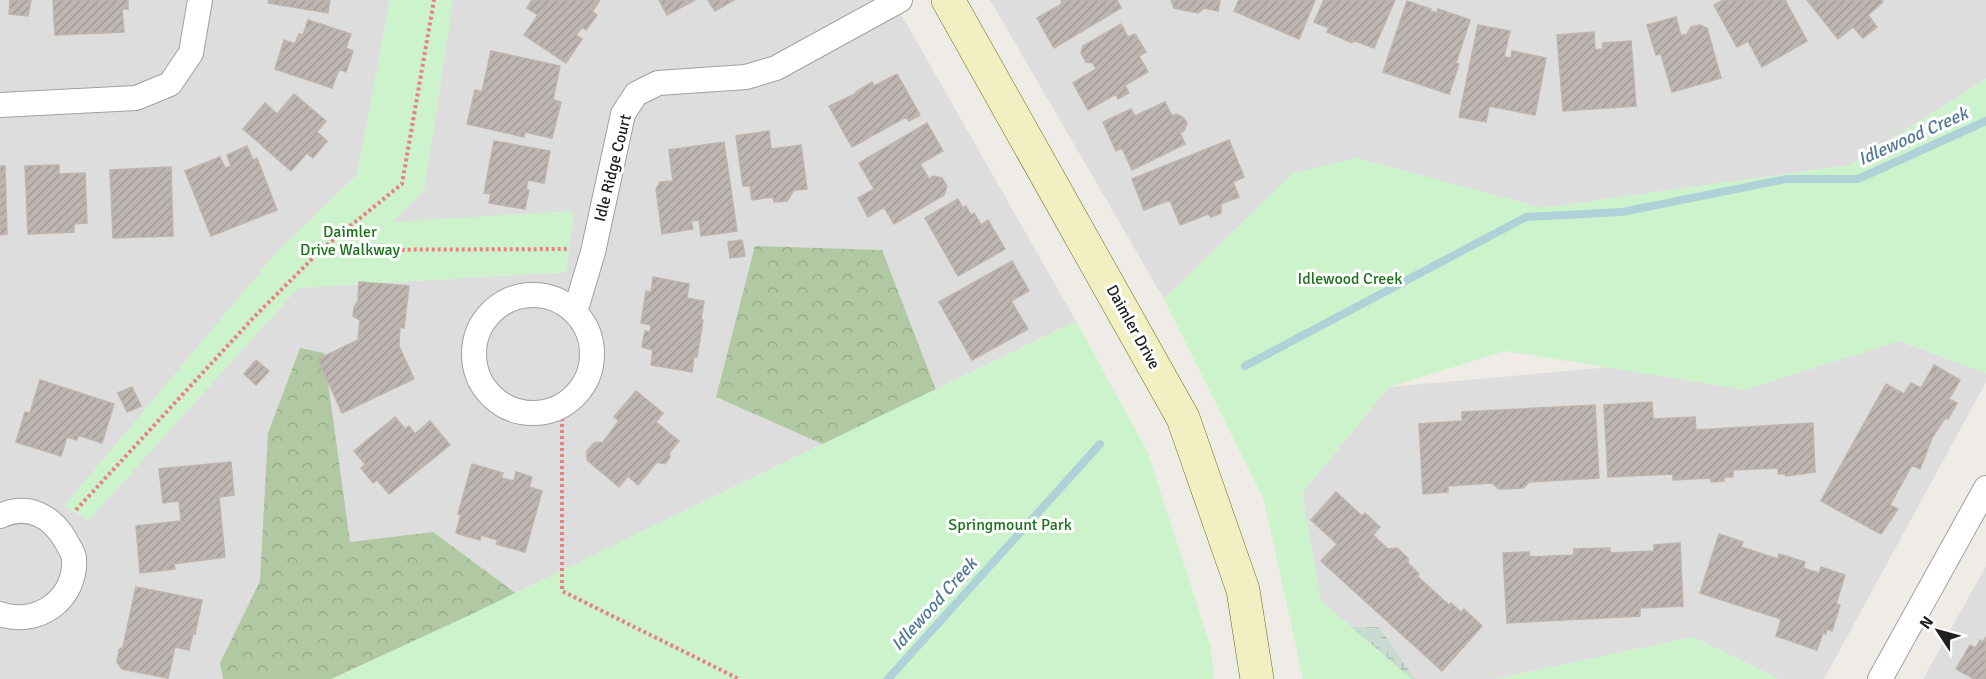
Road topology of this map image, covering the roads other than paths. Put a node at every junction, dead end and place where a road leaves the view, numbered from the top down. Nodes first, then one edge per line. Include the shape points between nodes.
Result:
1 (201, 0) edge
2 (900, 0) edge
3 (948, 0) edge
4 (0, 105) edge
5 (575, 312) junction
6 (1986, 488) edge
7 (0, 516) edge
8 (0, 614) edge
9 (1257, 679) edge
10 (1880, 679) edge

1 - 4 street via 191,53 170,84 136,98
2 - 5 street, Idle Ridge Court via 776,68 746,77 658,83 636,94 623,114 593,252
3 - 9 street, Daimler Drive via 1183,418 1243,590
5 - 5 street via 558,300 538,295 518,296 499,305 485,320 474,346 475,367 484,389 499,403 522,413 543,413 562,406 578,393 592,360 591,340
6 - 10 street
7 - 8 street via 26,511 44,516 58,527 74,555 74,574 65,595 52,609 35,617

